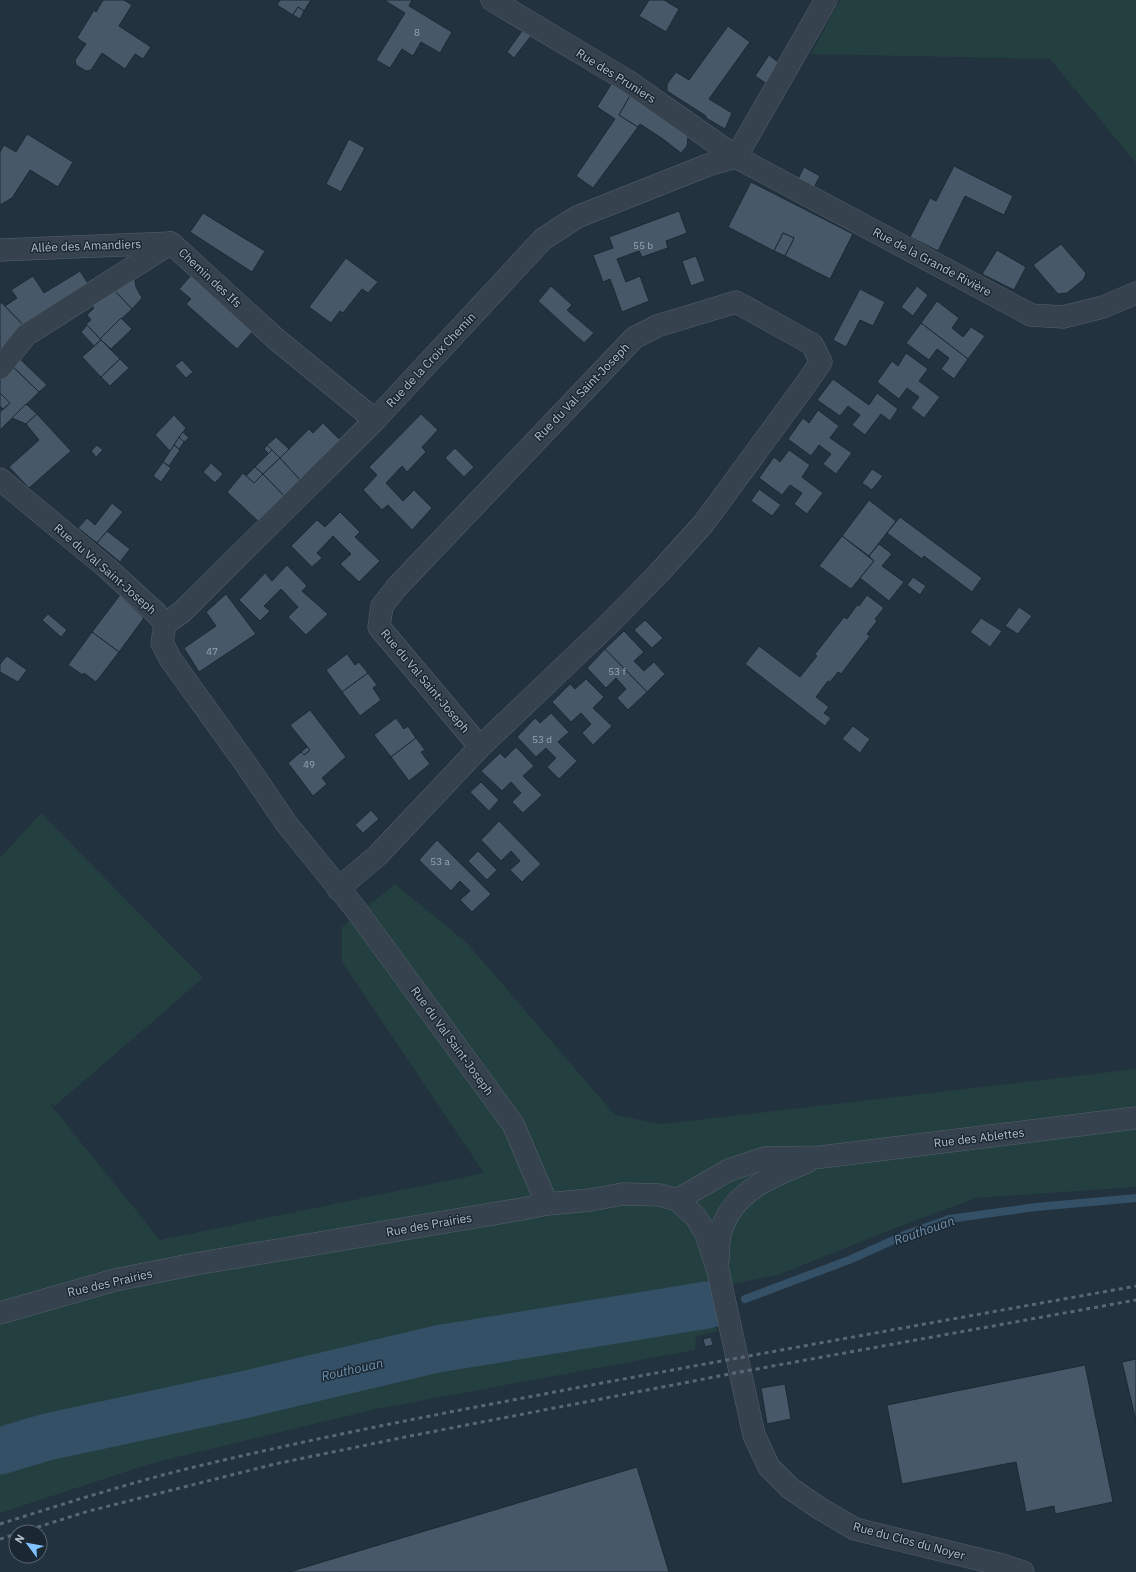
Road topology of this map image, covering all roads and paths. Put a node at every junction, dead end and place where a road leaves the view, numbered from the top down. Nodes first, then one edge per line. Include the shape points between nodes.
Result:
1 (492, 0) edge
2 (826, 0) edge
3 (736, 157) junction
4 (172, 243) junction
5 (0, 250) edge
6 (1136, 293) edge
7 (0, 368) edge
8 (375, 420) junction
9 (0, 479) edge
10 (165, 624) junction
11 (480, 747) junction
12 (338, 889) junction
13 (1136, 1118) edge
14 (821, 1157) junction
15 (677, 1200) junction
16 (547, 1204) junction
17 (718, 1271) junction
18 (0, 1313) edge
19 (740, 1372) joint
20 (1023, 1572) edge

1 - 3 street, Rue des Pruniers via 626,80
2 - 3 street
3 - 6 street, Rue de la Grande Rivière via 1031,315 1063,317 1103,307
3 - 8 street, Rue de la Croix Chemin via 708,165 577,217 543,239
4 - 5 street, Allée des Amandiers
4 - 7 street, Chemin des Ifs via 26,335
4 - 8 street, Chemin des Ifs via 276,340
8 - 10 street, Rue de la Croix Chemin via 182,612
9 - 10 street, Rue du Val Saint-Joseph via 107,568
10 - 12 street, Rue du Val Saint-Joseph via 162,643 171,660 244,760 286,823
11 - 11 street, Rue du Val Saint-Joseph via 379,627 382,606 396,588 634,338 657,326 736,302 812,344 821,362 704,523 609,624
11 - 12 street, Rue du Val Saint-Joseph via 378,855
12 - 16 street, Rue du Val Saint-Joseph via 354,907 513,1124
13 - 14 street, Rue des Ablettes
14 - 15 street, Rue des Ablettes via 765,1158 730,1170
14 - 17 street, Rue des Ablettes via 765,1181 745,1194 730,1210 720,1234
15 - 16 street, Rue des Prairies via 660,1195 623,1194
15 - 17 street, Rue des Prairies via 696,1217 706,1234
16 - 18 street, Rue des Prairies via 195,1264 115,1280
17 - 19 street, Rue des Prairies
19 - 20 street, Rue du Clos du Noyer via 754,1435 769,1467 790,1488 855,1529

